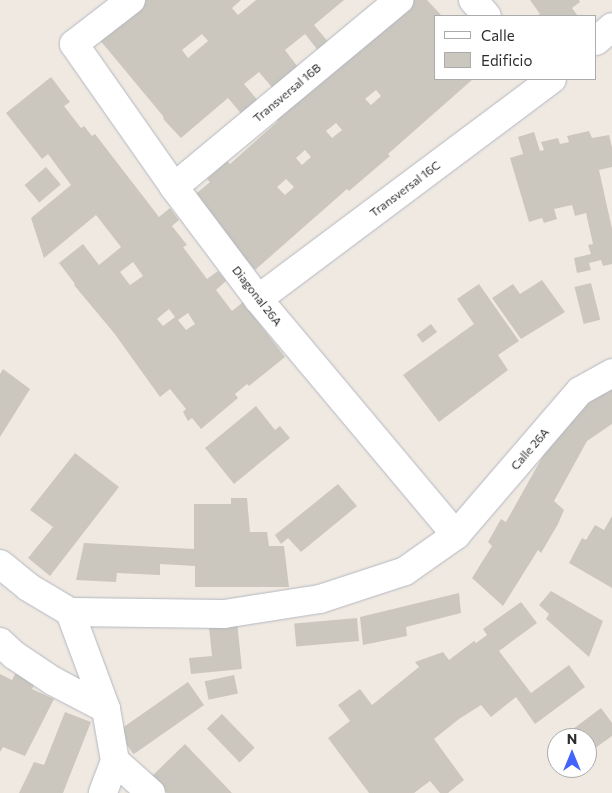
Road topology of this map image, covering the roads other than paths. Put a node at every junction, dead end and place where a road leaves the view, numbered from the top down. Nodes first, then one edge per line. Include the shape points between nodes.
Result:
1 (132, 0) edge
2 (399, 0) edge
3 (473, 0) edge
4 (486, 15) edge
5 (612, 27) edge
6 (597, 40) edge
7 (544, 81) edge
8 (174, 187) junction
9 (258, 299) junction
10 (612, 373) edge
11 (456, 535) junction
12 (0, 564) edge
13 (70, 612) junction
14 (0, 642) edge
15 (106, 709) junction
16 (115, 761) junction
17 (103, 793) edge
18 (151, 793) edge

1 - 8 street, Diagonal 26A via 74,44
2 - 8 street, Transversal 16B
3 - 4 street
5 - 6 street
7 - 9 street, Transversal 16C
8 - 9 street, Diagonal 26A
9 - 11 street, Diagonal 26A
10 - 11 street, Calle 26A via 580,391
11 - 13 street, Calle 26A via 405,571 320,599 224,614
12 - 13 street via 28,587
13 - 15 street
14 - 15 street via 53,681
15 - 16 street
16 - 17 street
16 - 18 street

